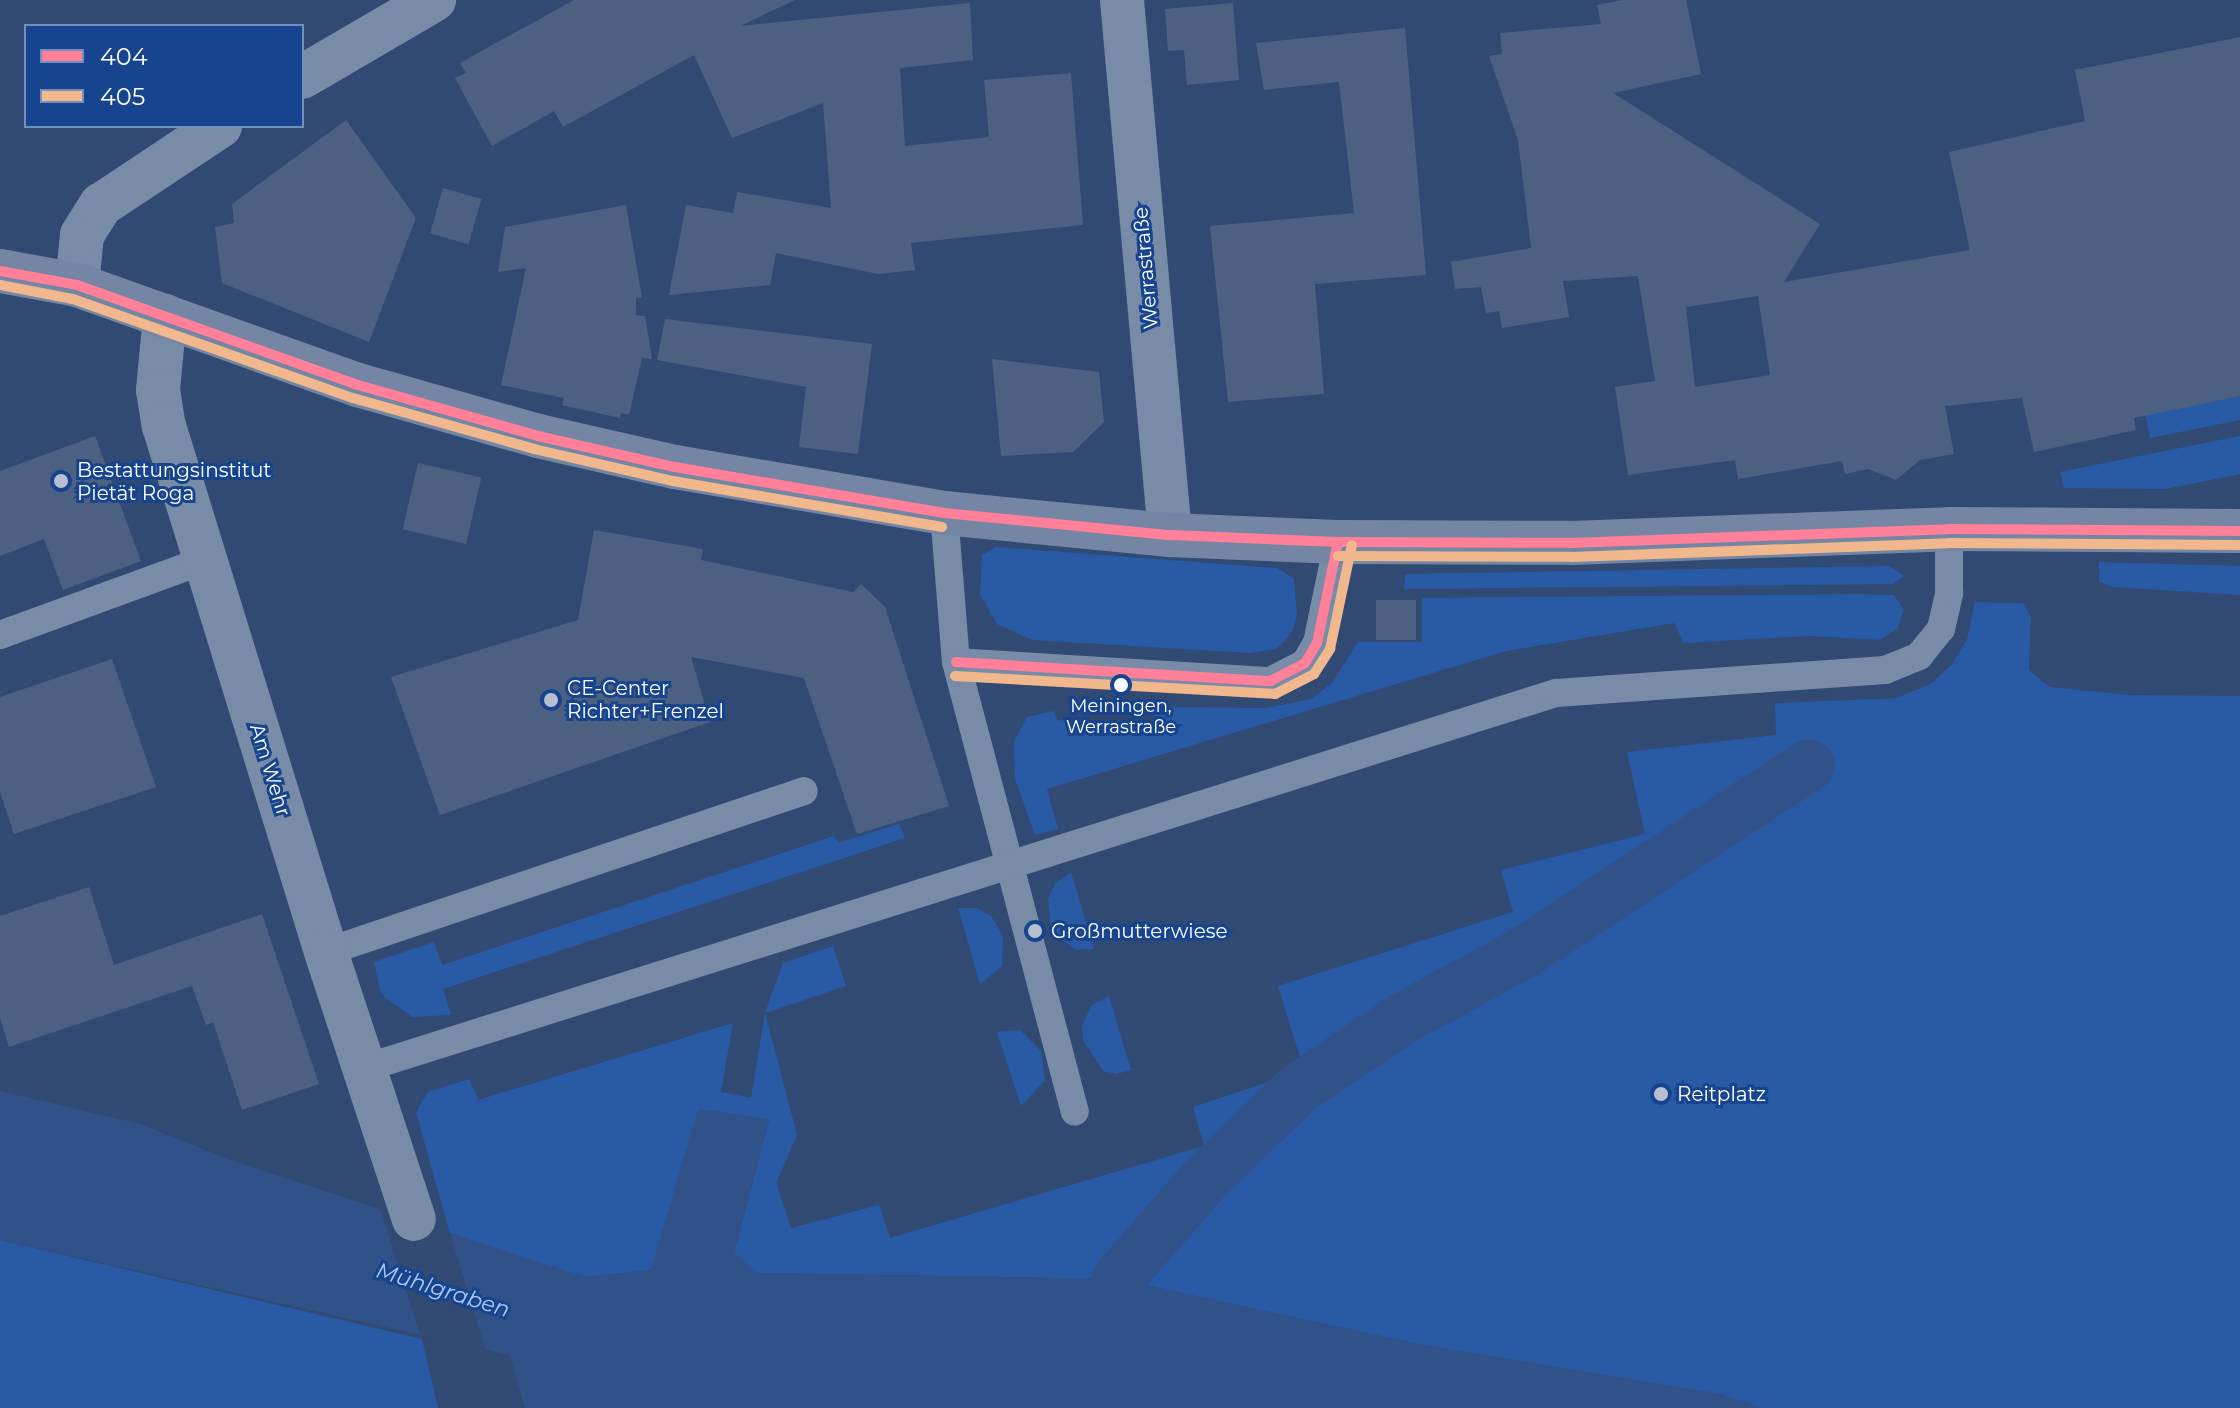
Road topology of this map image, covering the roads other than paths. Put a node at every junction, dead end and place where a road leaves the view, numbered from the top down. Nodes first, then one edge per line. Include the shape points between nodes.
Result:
1 (434, 0) edge
2 (1122, 0) edge
3 (304, 76) edge
4 (217, 128) edge
5 (0, 271) edge
6 (77, 285) junction
7 (165, 316) junction
8 (944, 513) junction
9 (1949, 529) junction
10 (2240, 531) edge
11 (1170, 535) junction
12 (1338, 542) junction
13 (205, 560) junction
14 (0, 635) edge
15 (956, 662) junction
16 (804, 791) dead end
17 (1006, 865) junction
18 (326, 952) junction
19 (365, 1068) junction
20 (1075, 1112) dead end
21 (414, 1219) dead end

1 - 3 street
2 - 11 street, Werrastraße
4 - 6 street via 101,205 82,235
5 - 6 street
6 - 7 street
7 - 8 street via 358,385 538,436 675,467
7 - 13 street, Am Wehr via 158,390
8 - 11 street
8 - 15 lane
9 - 10 street
9 - 12 street via 1571,543
9 - 17 lane via 1949,593 1941,629 1919,656 1885,670 1556,693
11 - 12 street
12 - 15 lane via 1317,643 1305,663 1270,681
13 - 14 lane
13 - 18 street, Am Wehr
15 - 17 lane
16 - 18 lane
17 - 19 lane
17 - 20 lane
18 - 19 street, Am Wehr
19 - 21 street, Am Wehr

